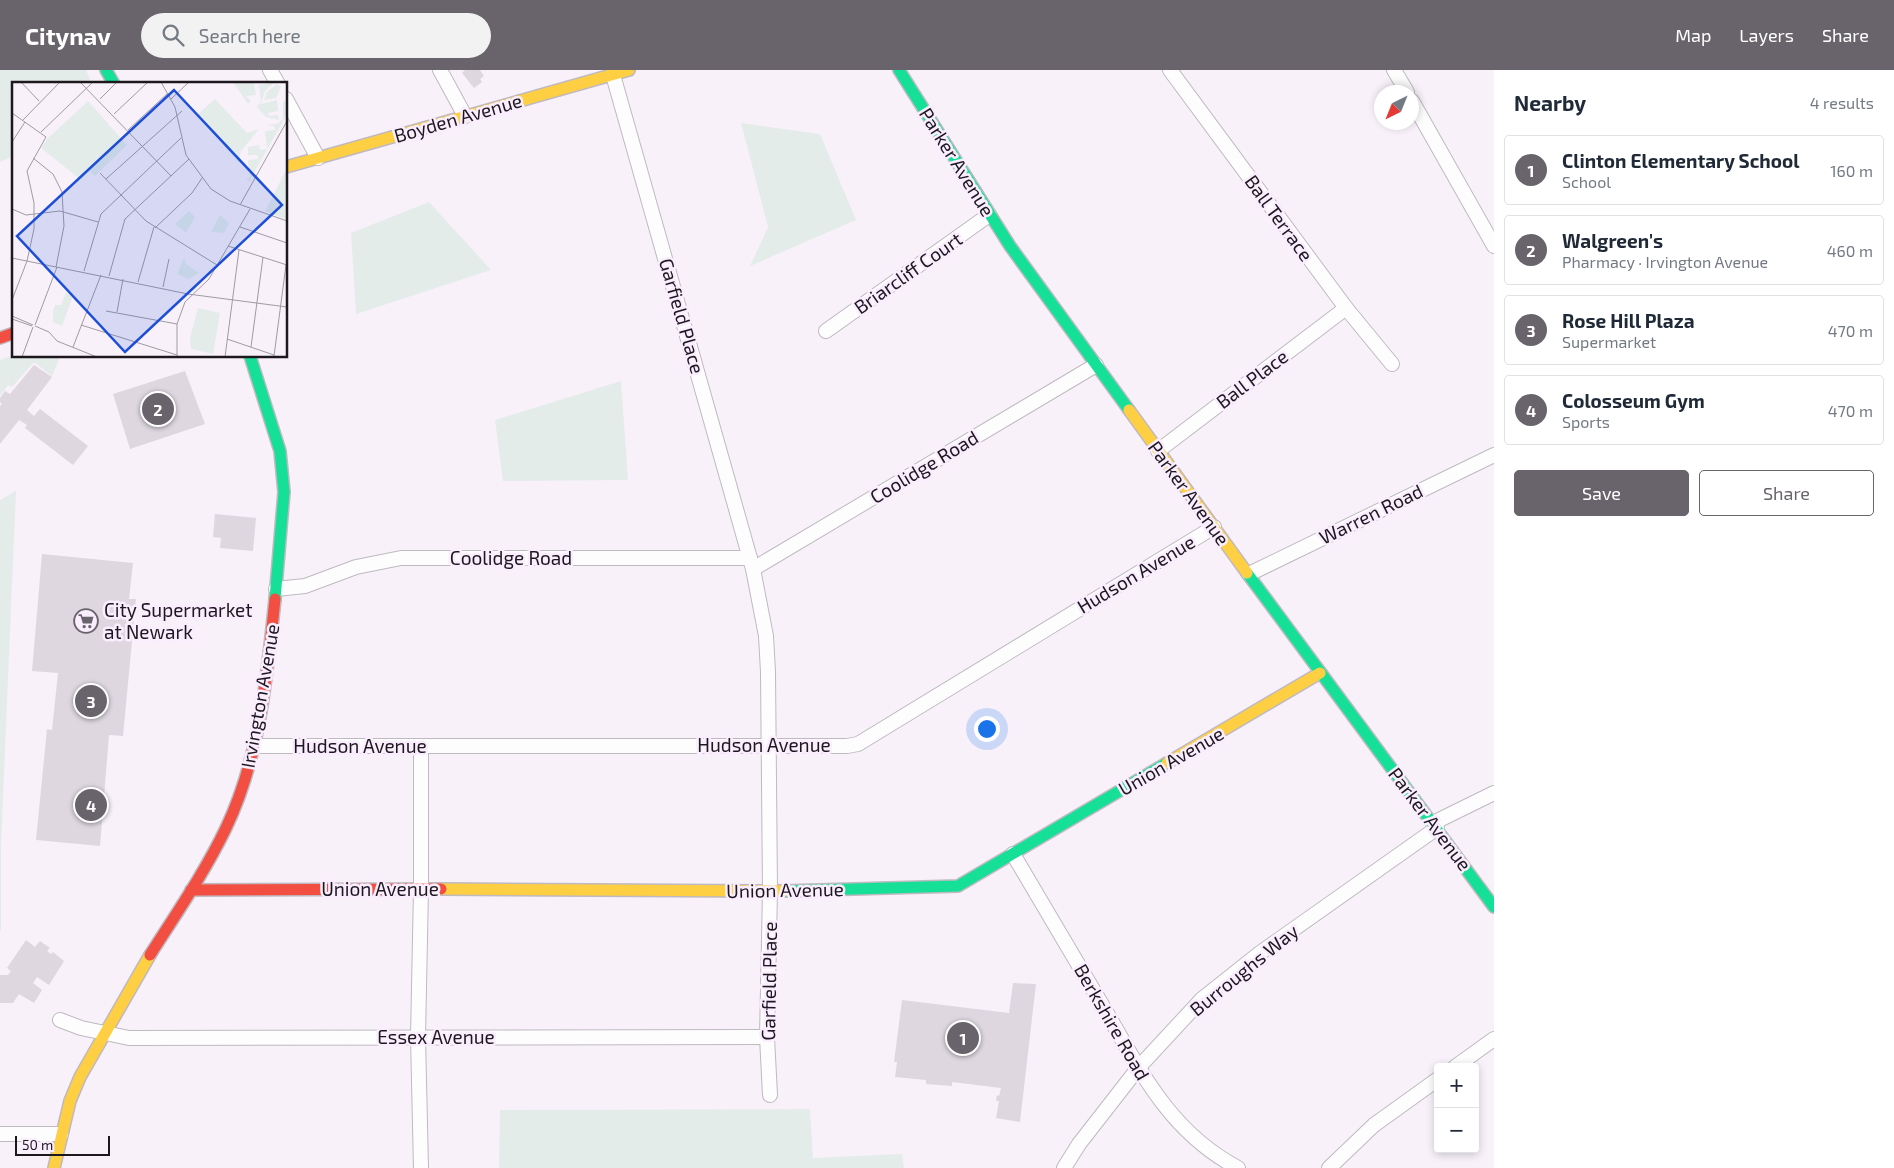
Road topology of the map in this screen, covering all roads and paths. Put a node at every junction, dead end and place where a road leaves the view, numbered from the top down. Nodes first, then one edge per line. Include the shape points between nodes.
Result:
1 (106, 70) edge
2 (270, 70) edge
3 (440, 70) edge
4 (629, 70) edge
5 (899, 70) edge
6 (914, 70) edge
7 (1170, 70) edge
8 (1394, 70) edge
9 (613, 74) junction
10 (113, 82) edge
11 (277, 82) edge
12 (1403, 85) edge
13 (913, 91) junction
14 (288, 103) edge
15 (1419, 112) edge
16 (465, 116) junction
17 (318, 158) junction
18 (288, 166) edge
19 (990, 215) junction
20 (1494, 246) edge
21 (1346, 308) junction
22 (826, 331) dead end
23 (12, 334) edge
24 (0, 338) edge
25 (251, 358) edge
26 (1392, 364) dead end
27 (1096, 365) junction
28 (1158, 451) junction
29 (1494, 455) edge
30 (1214, 526) junction
31 (751, 563) junction
32 (1249, 574) junction
33 (276, 589) junction
34 (1320, 673) junction
35 (770, 745) junction
36 (254, 746) junction
37 (420, 746) junction
38 (1494, 793) edge
39 (1435, 825) junction
40 (1013, 854) junction
41 (421, 889) junction
42 (191, 890) junction
43 (770, 891) junction
44 (1494, 907) edge
45 (60, 1020) dead end
46 (105, 1034) junction
47 (418, 1036) junction
48 (767, 1037) junction
49 (1494, 1039) edge
50 (1461, 1063) edge
51 (1139, 1067) junction
52 (1434, 1082) edge
53 (770, 1094) dead end
54 (0, 1134) edge
55 (62, 1134) junction
56 (54, 1168) edge
57 (420, 1168) edge
58 (1064, 1168) edge
59 (1238, 1168) edge
60 (1329, 1168) edge

1 - 10 street
2 - 11 street
3 - 16 street
4 - 9 street, Boyden Avenue
5 - 13 street, Parker Avenue
6 - 13 street
7 - 21 street, Ball Terrace
8 - 12 street
9 - 16 street, Boyden Avenue
9 - 31 street, Garfield Place
13 - 19 street, Parker Avenue
14 - 17 street
15 - 20 street
16 - 17 street, Boyden Avenue
17 - 18 street, Boyden Avenue
19 - 22 street, Briarcliff Court
19 - 27 street, Parker Avenue
21 - 26 street, Ball Terrace
21 - 28 street, Ball Place
23 - 24 street
25 - 33 street, Irvington Avenue via 271,418 283,473
27 - 28 street, Parker Avenue
27 - 31 street, Coolidge Road
28 - 30 street, Parker Avenue
29 - 32 street, Warren Road
30 - 32 street, Parker Avenue
30 - 35 street, Hudson Avenue via 858,744
31 - 33 street, Coolidge Road via 401,558 356,567 305,586
31 - 35 street, Garfield Place via 766,636
32 - 34 street, Parker Avenue
33 - 36 street, Irvington Avenue via 267,678
34 - 39 street, Parker Avenue
34 - 40 street, Union Avenue
35 - 37 street, Hudson Avenue
35 - 43 street, Garfield Place
36 - 37 street, Hudson Avenue
36 - 42 street, Irvington Avenue via 229,821
37 - 41 street
38 - 39 street, Burroughs Way
39 - 44 street, Parker Avenue
39 - 51 street, Burroughs Way via 1202,999
40 - 43 street, Union Avenue via 958,886
40 - 51 street, Berkshire Road
41 - 42 street, Union Avenue
41 - 43 street, Union Avenue
41 - 47 street
42 - 46 street, Irvington Avenue
43 - 48 street, Garfield Place
45 - 46 street
46 - 47 street, Essex Avenue via 130,1038
46 - 55 street, Irvington Avenue via 80,1077
47 - 48 street, Essex Avenue
47 - 57 street
48 - 53 street, Garfield Place
49 - 50 street
51 - 58 street, Burroughs Way
51 - 59 street, Berkshire Road via 1154,1094 1185,1129 1201,1145
52 - 60 street via 1374,1125
54 - 55 street
55 - 56 street, Irvington Avenue

